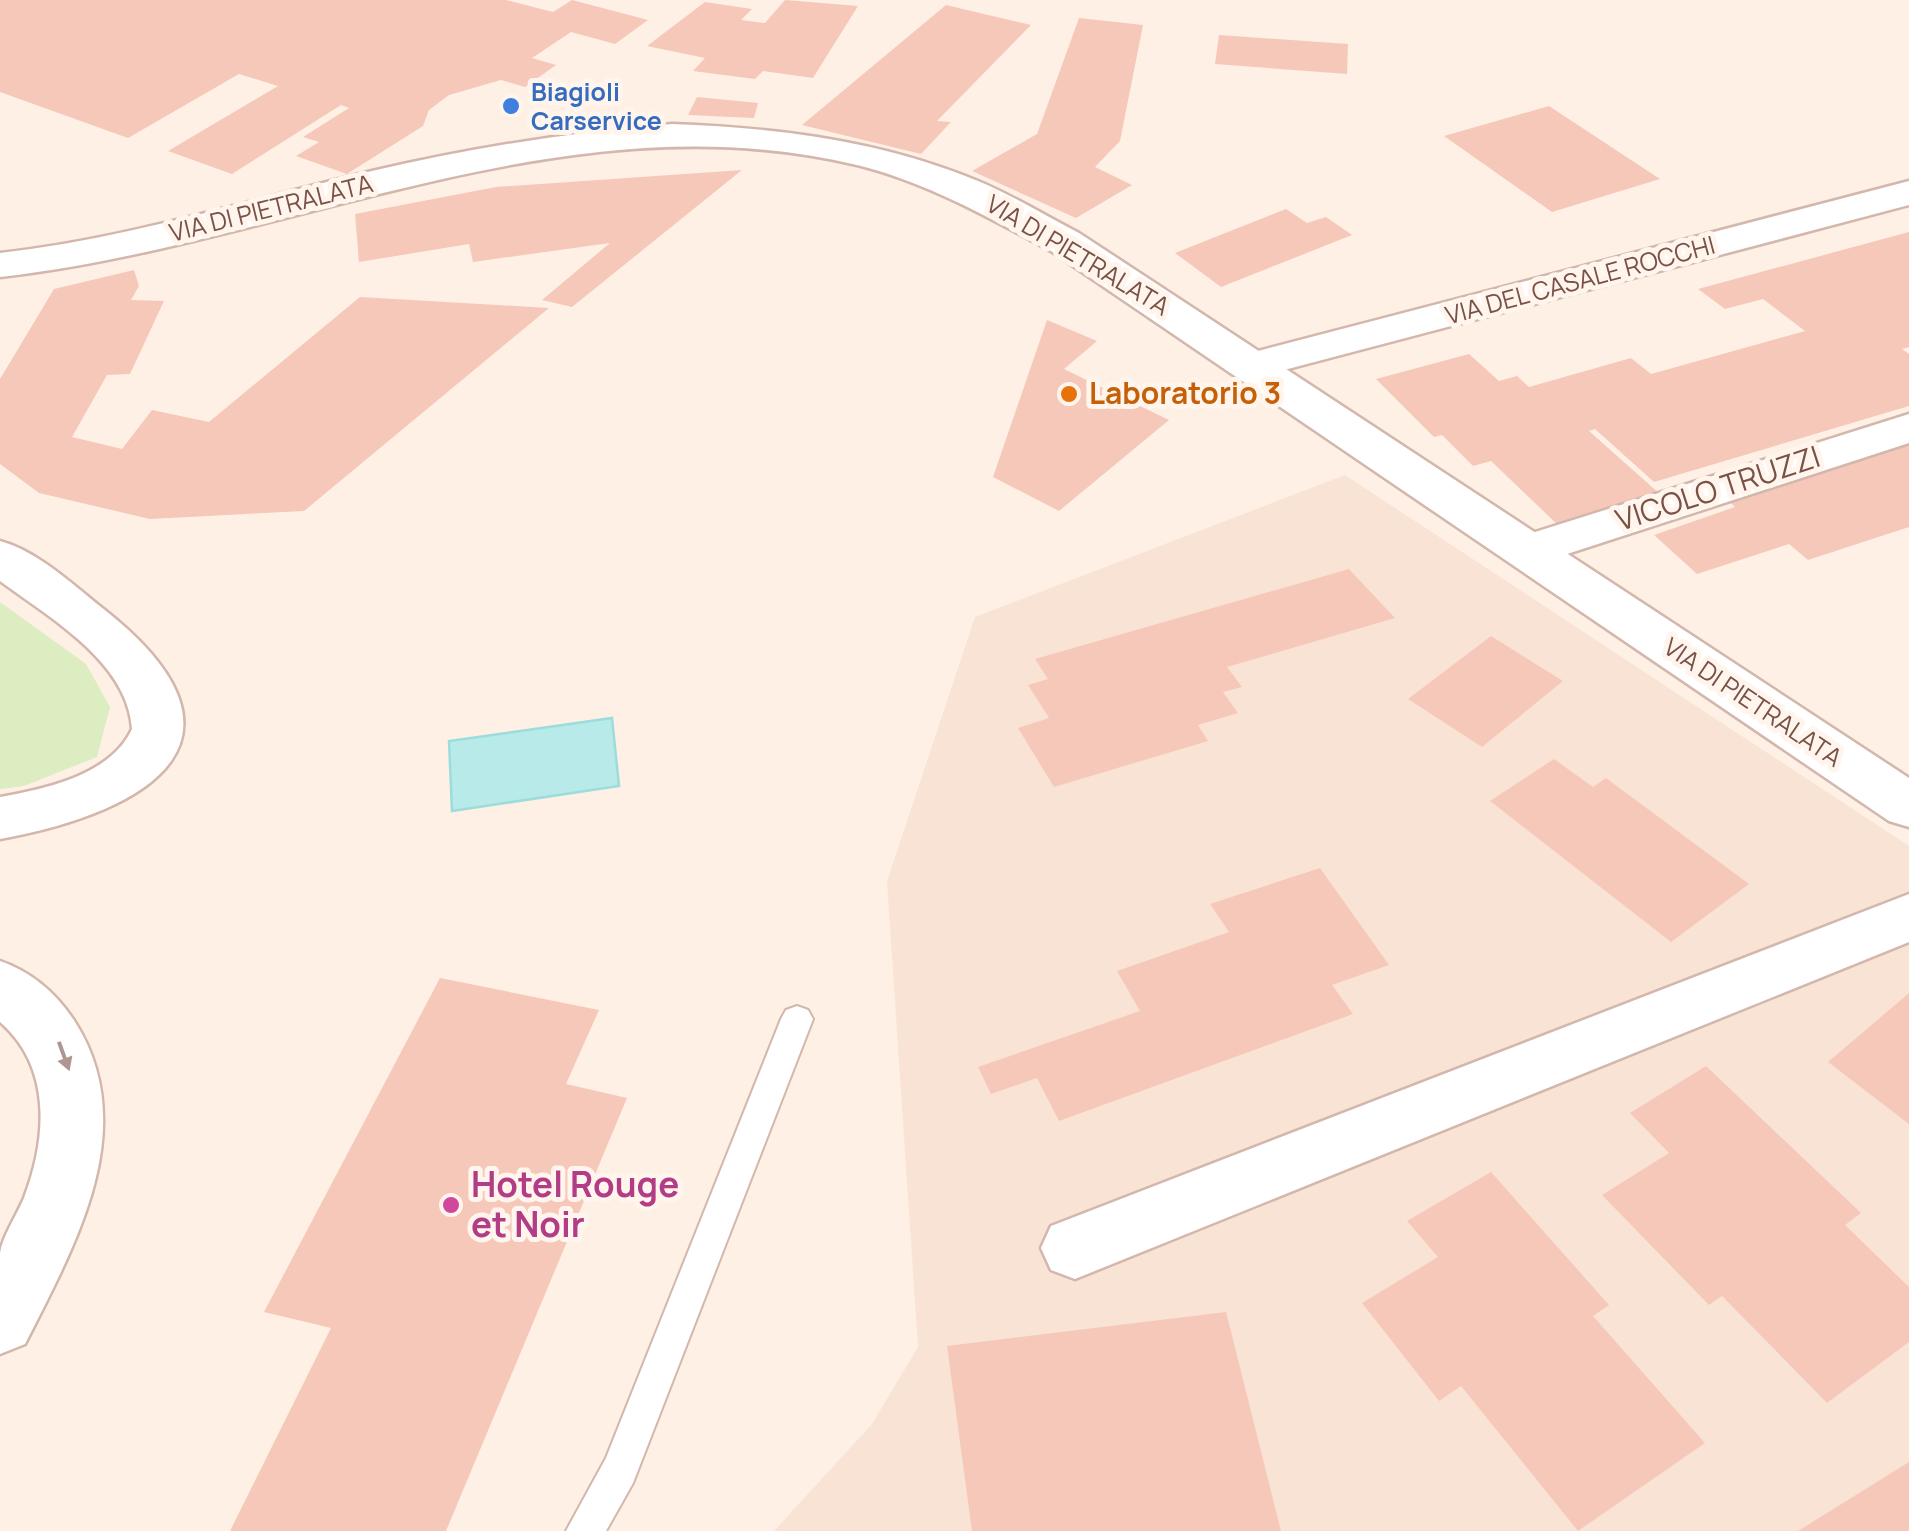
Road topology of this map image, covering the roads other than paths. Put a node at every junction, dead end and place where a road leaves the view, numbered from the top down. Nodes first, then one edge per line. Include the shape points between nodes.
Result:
1 (1909, 193) edge
2 (0, 265) edge
3 (1250, 366) junction
4 (1909, 428) edge
5 (1528, 551) junction
6 (0, 558) edge
7 (1909, 806) edge
8 (0, 818) edge
9 (1909, 917) edge
10 (0, 986) edge
11 (797, 1019) dead end
12 (1075, 1248) dead end
13 (0, 1322) edge
14 (585, 1531) edge

1 - 3 street, VIA DEL CASALE ROCCHI
2 - 3 street, VIA DI PIETRALATA via 116,247 553,144 654,133 738,134 868,157 983,197 1065,242
3 - 5 street, VIA DI PIETRALATA
4 - 5 street, VICOLO TRUZZI
5 - 7 street, VIA DI PIETRALATA
6 - 8 street via 130,663 157,703 160,722 136,764 109,785 78,800
9 - 12 street
10 -> 13 street via 54,1032 67,1059 72,1110 59,1199
11 - 14 lane via 620,1470

